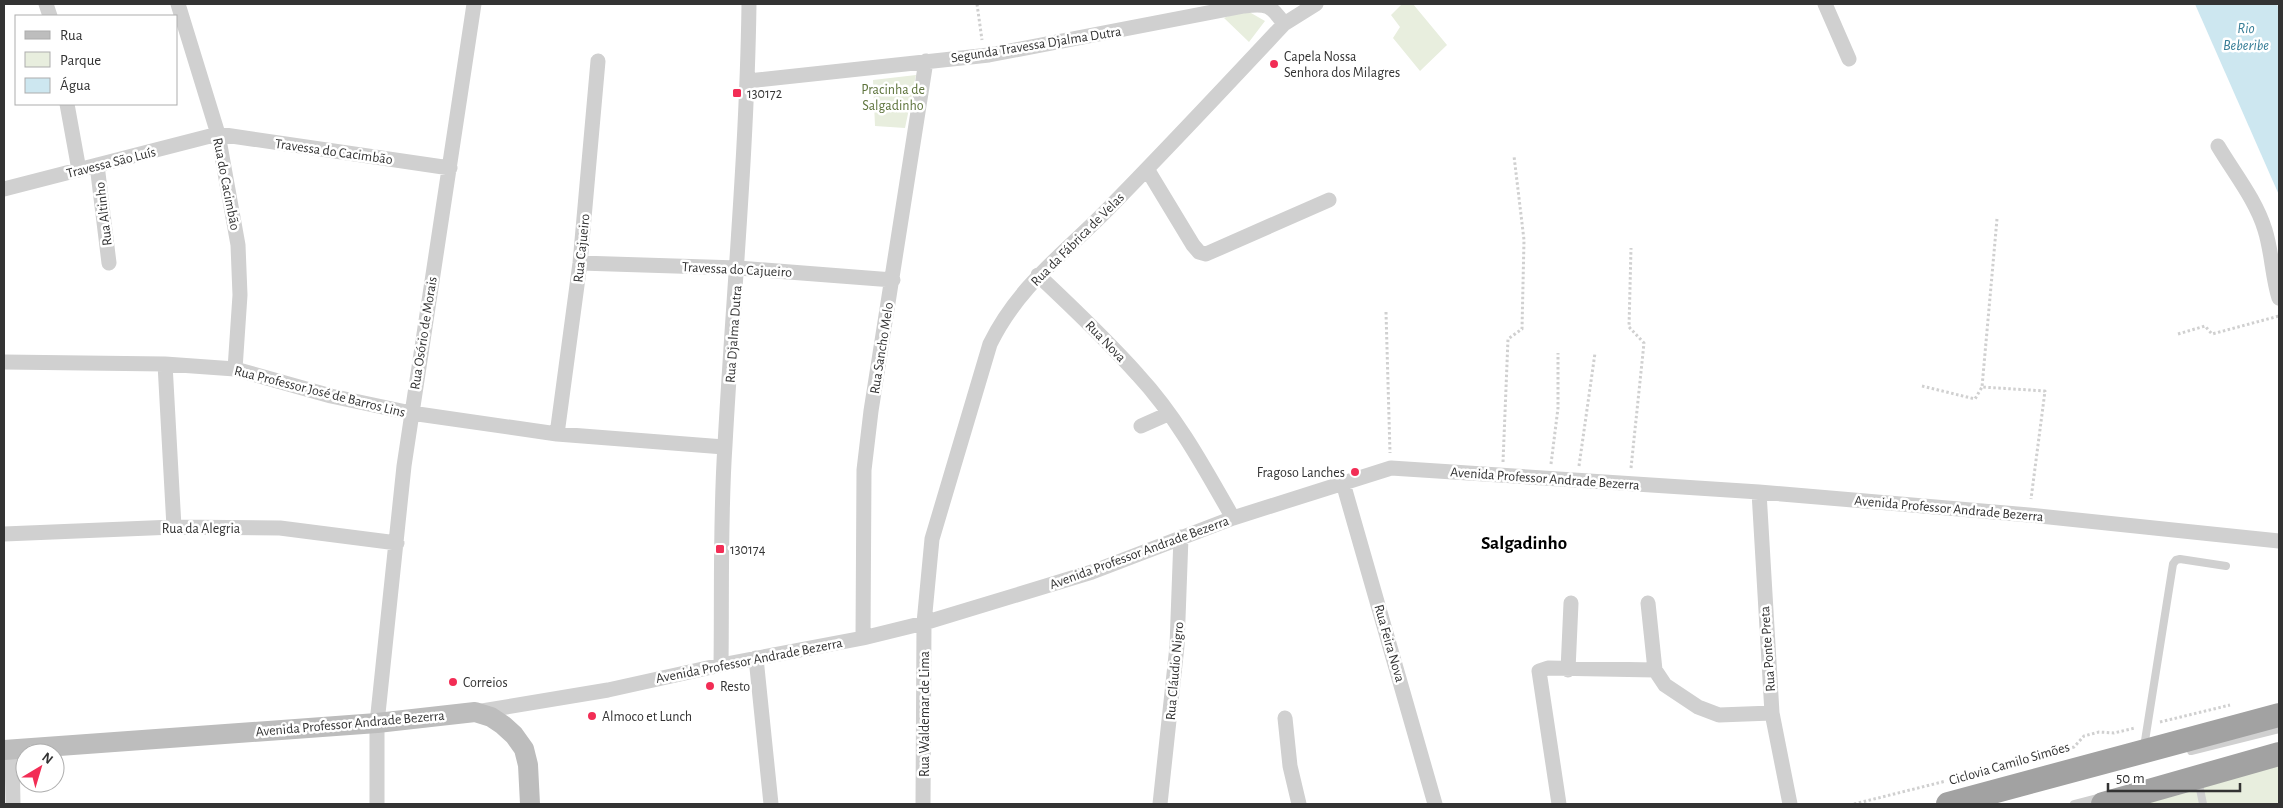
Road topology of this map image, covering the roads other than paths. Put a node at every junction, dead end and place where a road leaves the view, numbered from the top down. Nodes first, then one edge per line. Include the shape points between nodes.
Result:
1 (178, 4) edge
2 (474, 4) edge
3 (749, 4) edge
4 (1316, 4) edge
5 (1825, 4) edge
6 (1284, 24) junction
7 (1849, 59) dead end
8 (598, 61) dead end
9 (926, 61) junction
10 (748, 82) junction
11 (67, 105) edge
12 (218, 134) junction
13 (2218, 146) dead end
14 (97, 165) junction
15 (450, 168) junction
16 (79, 170) junction
17 (1147, 170) junction
18 (4, 189) edge
19 (1329, 200) dead end
20 (580, 262) junction
21 (109, 263) dead end
22 (738, 268) junction
23 (1038, 275) junction
24 (892, 280) junction
25 (2279, 298) edge
26 (4, 362) edge
27 (165, 364) junction
28 (234, 369) junction
29 (411, 413) junction
30 (1168, 414) junction
31 (1141, 426) dead end
32 (557, 434) junction
33 (724, 447) junction
34 (1343, 483) junction
35 (1759, 492) junction
36 (1233, 518) junction
37 (174, 527) junction
38 (4, 534) edge
39 (1182, 537) junction
40 (2279, 540) edge
41 (397, 543) junction
42 (2226, 566) dead end
43 (1571, 603) dead end
44 (1648, 603) dead end
45 (924, 623) junction
46 (863, 638) junction
47 (756, 658) junction
48 (721, 665) junction
49 (1568, 670) junction
50 (1655, 670) junction
51 (475, 712) junction
52 (1772, 713) junction
53 (2279, 715) edge
54 (1285, 718) dead end
55 (377, 723) junction
56 (2279, 729) edge
57 (2279, 746) edge
58 (8, 750) edge
59 (2144, 751) junction
60 (2185, 752) dead end
61 (2279, 754) edge
62 (2198, 778) junction
63 (1948, 793) edge
64 (2016, 795) dead end
65 (13, 804) edge
66 (378, 804) edge
67 (530, 804) edge
68 (771, 804) edge
69 (923, 804) edge
70 (1160, 804) edge
71 (1298, 804) edge
72 (1435, 804) edge
73 (1559, 804) edge
74 (1790, 804) edge
75 (1979, 804) edge
76 (2074, 804) edge
77 (2103, 804) edge
78 (2203, 804) edge

1 - 12 street, Rua do Cacimbão
2 - 15 street, Rua Osório de Morais
3 - 10 street, Rua Djalma Dutra
4 - 6 street, Rua da Fábrica de Velas
5 - 7 street
6 - 9 street, Segunda Travessa Djalma Dutra via 1274,10 1260,4 989,55
6 - 17 street, Rua da Fábrica de Velas
8 - 20 street, Rua Cajueiro
9 - 10 street, Segunda Travessa Djalma Dutra
9 - 24 street, Rua Sancho Melo
10 - 22 street, Rua Djalma Dutra
11 - 16 street, Rua Altinho
12 - 14 street, Travessa São Luís
12 - 15 street, Travessa do Cacimbão
12 - 28 street, Rua do Cacimbão via 238,245 240,295
13 - 25 street via 2262,223
14 - 16 street, Travessa São Luís
14 - 21 street, Rua Altinho
15 - 29 street, Rua Osório de Morais
16 - 18 street, Travessa São Luís
17 - 19 street via 1193,246 1206,254
17 - 23 street, Rua da Fábrica de Velas
20 - 22 street, Travessa do Cajueiro
20 - 32 street, Rua Cajueiro
22 - 24 street, Travessa do Cajueiro
22 - 33 street, Rua Djalma Dutra
23 - 30 street, Rua Nova via 1140,376
23 - 45 street, Rua da Fábrica de Velas via 1002,320 990,344 932,539
24 - 46 street, Rua Sancho Melo via 864,470
26 - 27 street, Rua Professor José de Barros Lins
27 - 28 street, Rua Professor José de Barros Lins
27 - 37 street
28 - 29 street, Rua Professor José de Barros Lins via 331,396
29 - 32 street, Rua Professor José de Barros Lins
29 - 41 street, Rua Osório de Morais
30 - 31 street
30 - 36 street, Rua Nova via 1198,456
32 - 33 street, Rua Professor José de Barros Lins
33 - 48 street, Rua Djalma Dutra
34 - 35 street, Avenida Professor Andrade Bezerra via 1391,468
34 - 36 street, Avenida Professor Andrade Bezerra
34 - 72 street, Rua Feira Nova
35 - 40 street, Avenida Professor Andrade Bezerra
35 - 52 street, Rua Ponte Preta
36 - 39 street, Avenida Professor Andrade Bezerra
37 - 38 street, Rua da Alegria
37 - 41 street, Rua da Alegria via 280,528
39 - 45 street, Avenida Professor Andrade Bezerra via 1092,572
39 - 70 street, Rua Cláudio Nigro via 1178,646
41 - 55 street, Rua Osório de Morais
42 - 59 lane via 2180,559 2174,564
43 - 49 street
44 - 50 street
45 - 46 street, Avenida Professor Andrade Bezerra
45 - 69 street, Rua Waldemar de Lima
46 - 47 street, Avenida Professor Andrade Bezerra
47 - 48 street, Avenida Professor Andrade Bezerra
47 - 68 street
48 - 51 street, Avenida Professor Andrade Bezerra via 608,690
49 - 50 street
49 - 73 street via 1548,668 1538,674
50 - 52 street via 1665,685 1683,698 1719,715
51 - 55 main road, Avenida Professor Andrade Bezerra
51 - 67 main road via 503,725 524,749
52 - 74 street, Rua Ponte Preta
53 - 59 highway
54 - 71 street
55 - 58 main road, Avenida Professor Andrade Bezerra
55 - 66 street, Rua Osório de Morais
56 - 60 lane
57 - 76 lane
58 - 65 street
59 - 63 highway
61 - 62 highway
62 - 77 highway
62 - 78 lane
64 - 75 lane

